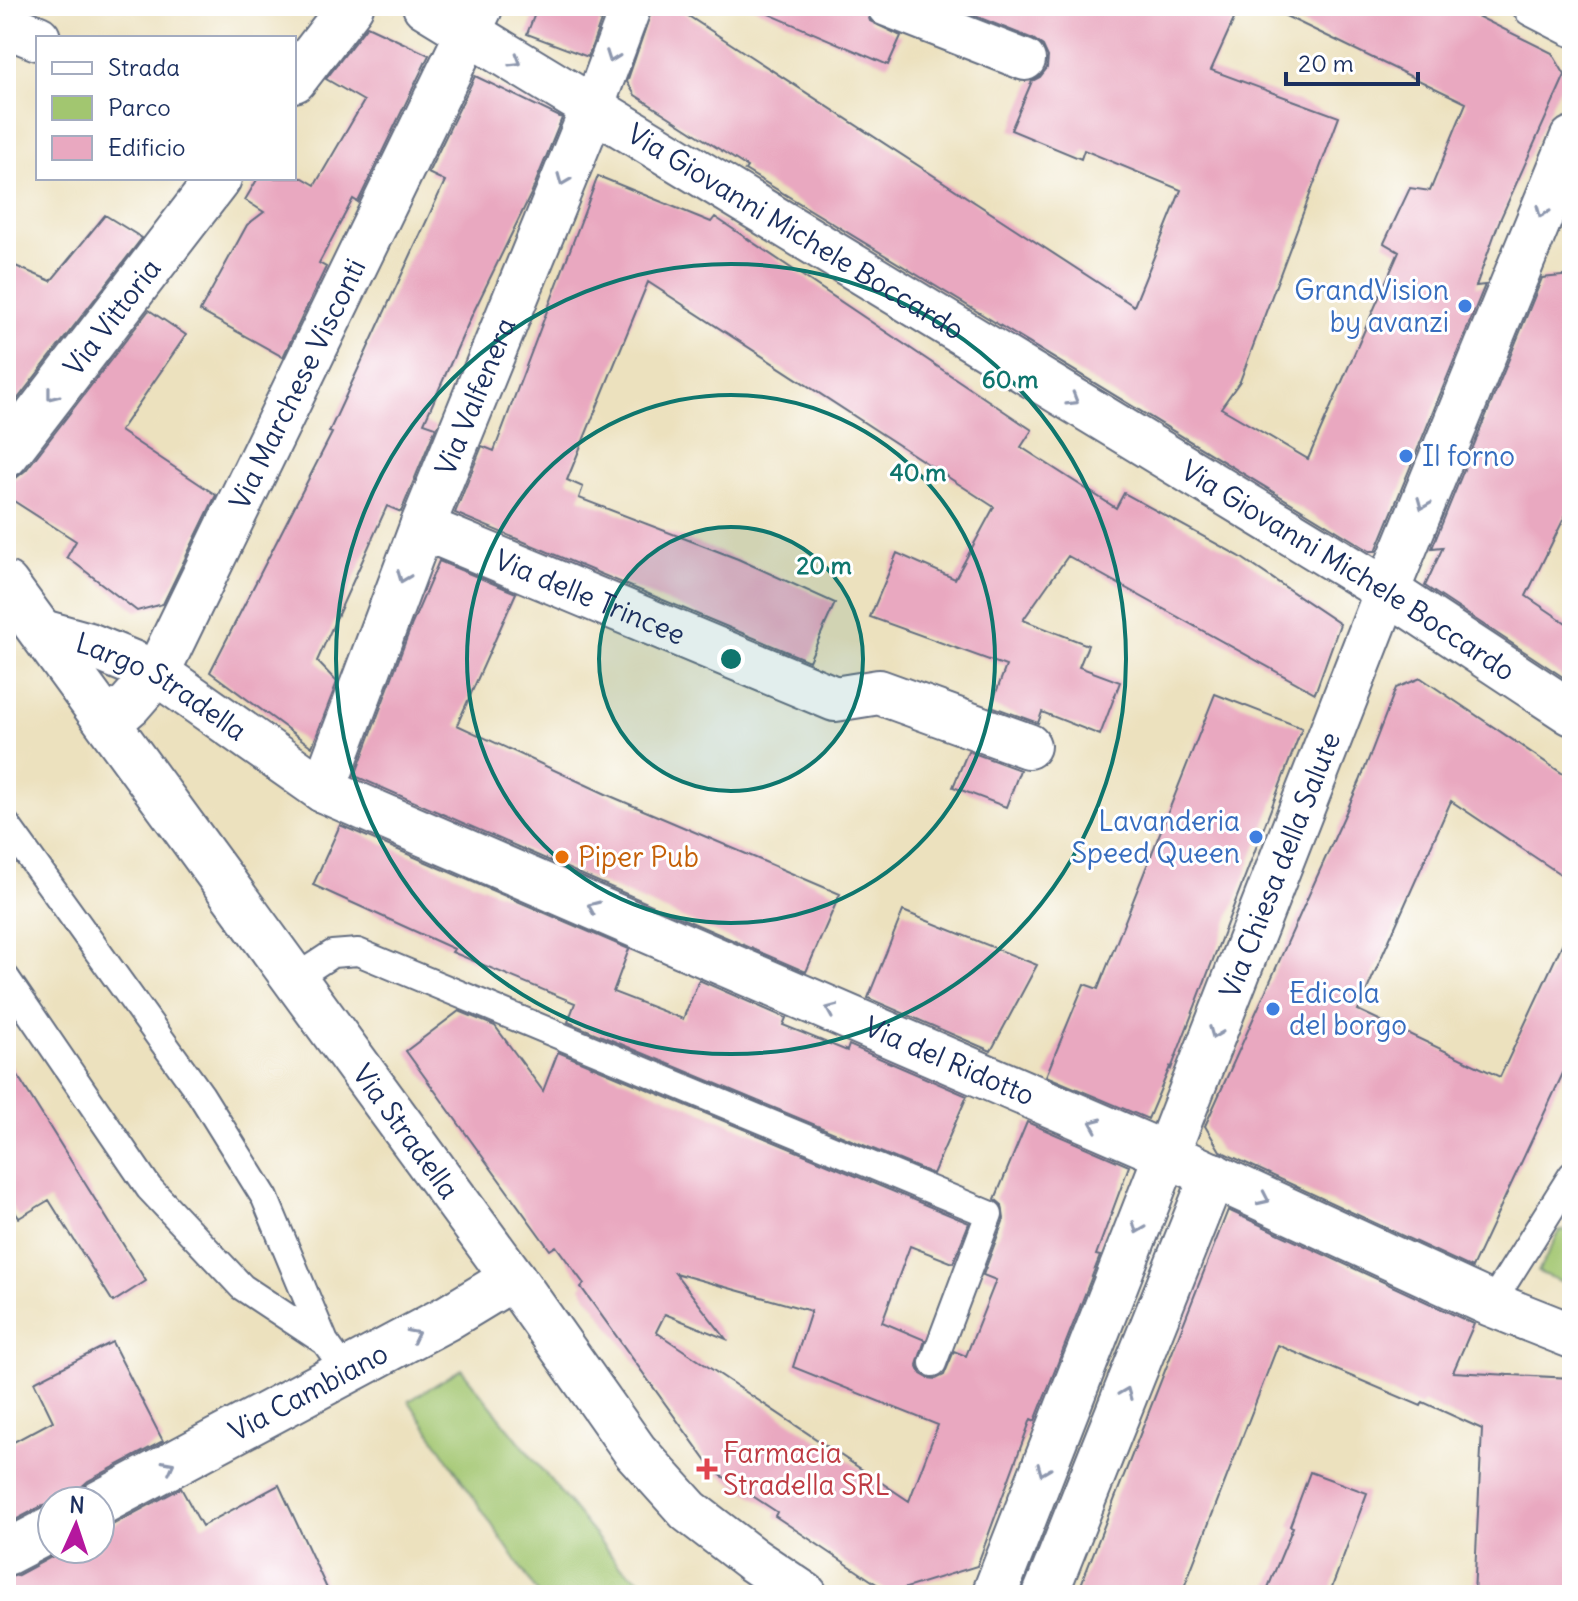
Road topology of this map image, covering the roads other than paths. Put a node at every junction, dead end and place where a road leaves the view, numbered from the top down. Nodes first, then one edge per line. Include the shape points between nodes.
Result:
1 (351, 6) edge
2 (425, 6) edge
3 (631, 6) edge
4 (887, 6) edge
5 (1533, 6) edge
6 (474, 19) edge
7 (6, 25) edge
8 (1572, 26) edge
9 (36, 37) edge
10 (1025, 60) dead end
11 (296, 77) edge
12 (593, 108) junction
13 (1572, 139) edge
14 (217, 180) edge
15 (6, 455) edge
16 (422, 527) junction
17 (6, 584) edge
18 (1387, 591) junction
19 (42, 632) junction
20 (157, 673) junction
21 (1572, 713) edge
22 (109, 722) junction
23 (1028, 746) dead end
24 (323, 790) junction
25 (6, 824) edge
26 (6, 978) edge
27 (294, 979) junction
28 (1167, 1155) junction
29 (1213, 1175) junction
30 (1572, 1175) edge
31 (513, 1278) junction
32 (1491, 1304) junction
33 (1572, 1336) edge
34 (335, 1356) junction
35 (933, 1363) dead end
36 (116, 1493) edge
37 (36, 1537) edge
38 (6, 1553) edge
39 (805, 1595) edge
40 (994, 1595) edge
41 (1045, 1595) edge

1 - 11 street
2 - 6 street, Via Giovanni Michele Boccardo
3 -> 12 street, Via Valfenera
4 - 10 street
5 - 8 street
6 -> 12 street, Via Giovanni Michele Boccardo
6 - 20 street, Via Marchese Visconti
7 - 9 street
12 -> 16 street, Via Valfenera
12 -> 18 street, Via Giovanni Michele Boccardo
13 -> 18 street, Via Chiesa della Salute
14 -> 15 street, Via Vittoria
16 - 23 street, Via delle Trincee via 835,699 879,692
16 -> 24 street, Via Valfenera
17 - 19 street, Largo Stradella
18 - 21 street, Via Giovanni Michele Boccardo
18 -> 28 street, Via Chiesa della Salute
19 - 20 street, Largo Stradella
19 - 22 street, Via Stradella
20 - 22 street, Via Marchese Visconti
20 - 24 street, Largo Stradella
22 - 27 street, Via Stradella
28 -> 24 street, Via del Ridotto
25 - 34 lane via 201,1095 265,1198
26 - 34 lane via 149,1188 242,1287
27 - 31 street, Via Stradella
27 - 35 lane via 332,954 358,952 989,1214
28 - 29 street, Via del Ridotto
28 -> 40 street, Via Chiesa della Salute
29 -> 32 street, Via del Ridotto
41 -> 29 street
30 - 32 lane
34 -> 31 street, Via Cambiano via 447,1318
31 - 39 street, Via Stradella via 635,1451 689,1511
32 - 33 street, Via del Ridotto
36 -> 34 street, Via Cambiano
37 - 38 street

